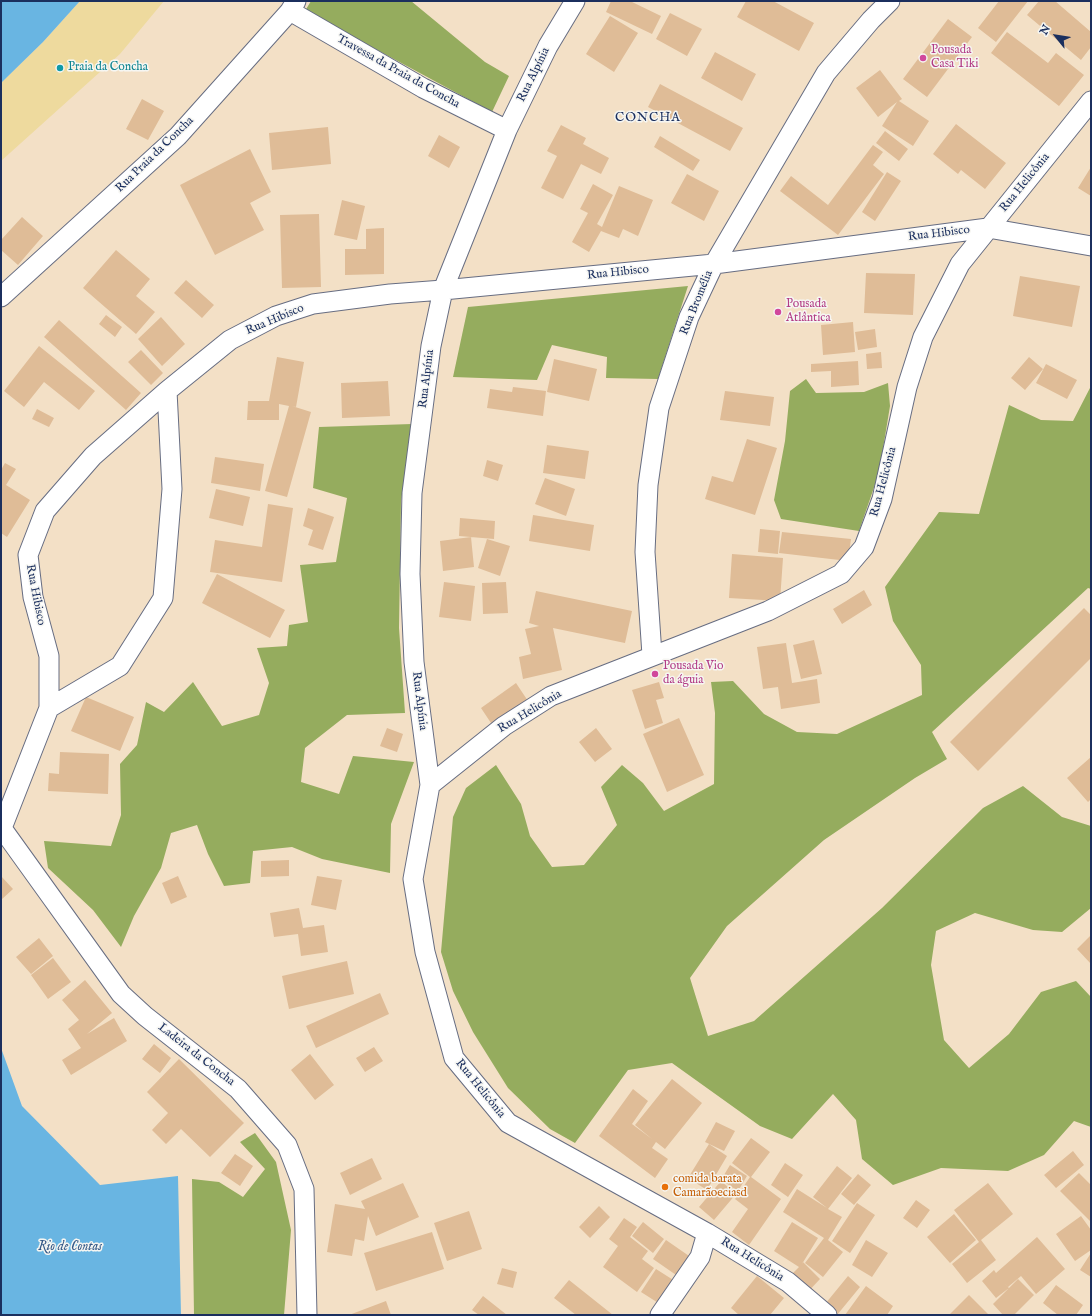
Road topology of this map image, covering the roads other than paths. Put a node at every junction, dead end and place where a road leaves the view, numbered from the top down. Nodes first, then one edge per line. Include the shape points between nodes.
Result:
1 (575, 1) edge
2 (890, 1) edge
3 (293, 6) edge
4 (1091, 101) edge
5 (507, 130) junction
6 (988, 228) junction
7 (1091, 246) edge
8 (714, 264) junction
9 (443, 290) junction
10 (1, 297) edge
11 (167, 391) junction
12 (652, 655) junction
13 (49, 708) junction
14 (430, 785) junction
15 (1, 828) edge
16 (707, 1233) junction
17 (307, 1315) edge
18 (660, 1315) edge
19 (827, 1315) edge

1 - 5 street, Rua Alpínia via 548,46
2 - 8 street, Rua Bromélia via 826,73
3 - 5 street, Travessa da Praia da Concha via 423,88
3 - 10 street, Rua Praia da Concha via 178,136
4 - 6 street, Rua Helicônia
5 - 9 street, Rua Alpínia
6 - 7 street, Rua Hibisco
6 - 8 street, Rua Hibisco
6 - 12 street, Rua Helicônia via 960,264 923,337 906,387 882,499 864,547 841,574 834,578 768,611
8 - 9 street, Rua Hibisco
8 - 12 street, Rua Bromélia via 689,317 659,408 648,485 645,552
9 - 11 street, Rua Hibisco via 313,304 276,316 230,340
9 - 14 street, Rua Alpínia via 431,346 412,493 410,574 414,662
11 - 13 street via 172,489 163,598 120,666
11 - 13 street, Rua Hibisco via 93,456 45,511 28,555 33,597 49,656
12 - 14 street, Rua Helicônia via 551,696 504,726
13 - 15 street, Rua Hibisco
14 - 16 street, Rua Helicônia via 413,879 425,952 454,1058 508,1123
15 - 17 street, Ladeira da Concha via 121,994 238,1089 287,1145 304,1189
16 - 18 street via 700,1257
16 - 19 street, Rua Helicônia via 788,1282

